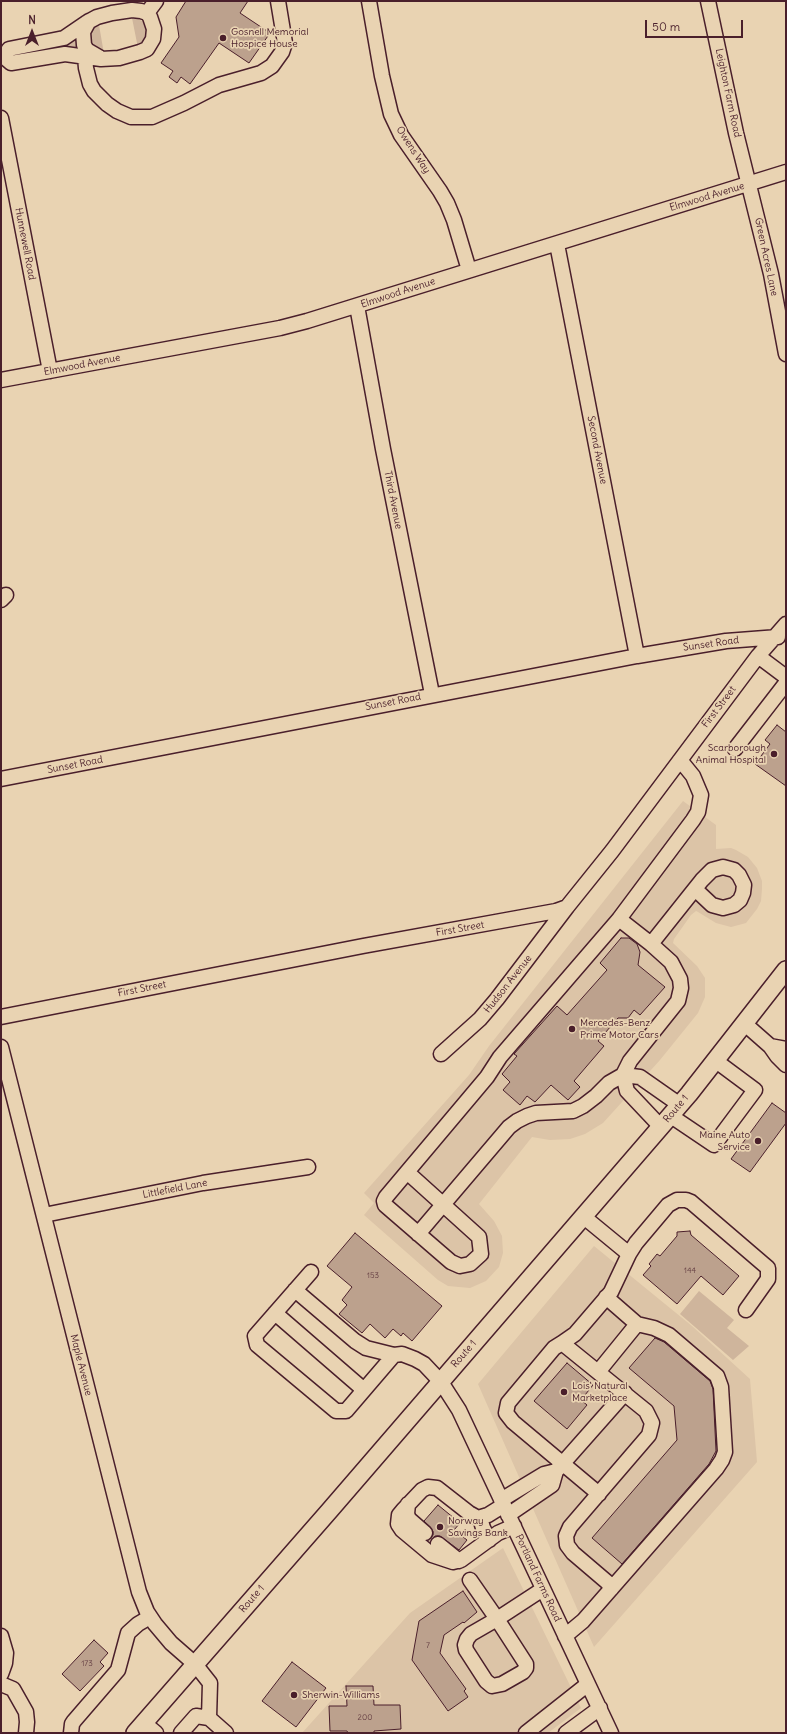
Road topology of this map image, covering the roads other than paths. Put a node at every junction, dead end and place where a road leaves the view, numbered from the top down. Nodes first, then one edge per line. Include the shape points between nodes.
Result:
1 (156, 1) edge
2 (278, 1) edge
3 (369, 1) edge
4 (708, 1) edge
5 (147, 13) junction
6 (89, 21) junction
7 (2, 57) edge
8 (85, 57) junction
9 (102, 59) junction
10 (1, 118) edge
11 (786, 172) edge
12 (750, 184) junction
13 (557, 244) junction
14 (469, 270) junction
15 (357, 306) junction
16 (786, 354) edge
17 (50, 371) junction
18 (1, 380) edge
19 (786, 624) edge
20 (780, 637) edge
21 (637, 656) junction
22 (758, 656) junction
23 (786, 677) edge
24 (786, 683) edge
25 (432, 694) junction
26 (735, 749) dead end
27 (680, 760) junction
28 (1, 779) edge
29 (695, 889) dead end
30 (567, 907) junction
31 (619, 919) junction
32 (651, 944) junction
33 (786, 970) edge
34 (1, 1017) edge
35 (744, 1024) junction
36 (770, 1046) junction
37 (1, 1048) edge
38 (786, 1049) edge
39 (441, 1054) dead end
40 (716, 1061) junction
41 (786, 1064) edge
42 (623, 1075) junction
43 (671, 1116) junction
44 (308, 1167) dead end
45 (407, 1172) junction
46 (444, 1205) junction
47 (44, 1215) junction
48 (584, 1217) junction
49 (418, 1234) junction
50 (629, 1254) junction
51 (311, 1272) dead end
52 (295, 1290) junction
53 (606, 1297) junction
54 (746, 1310) dead end
55 (275, 1313) junction
56 (637, 1324) junction
57 (562, 1342) junction
58 (394, 1355) junction
59 (598, 1372) junction
60 (440, 1382) junction
61 (364, 1390) junction
62 (625, 1393) junction
63 (559, 1467) junction
64 (599, 1494) junction
65 (408, 1504) junction
66 (507, 1511) junction
67 (480, 1518) junction
68 (424, 1536) tunnel mouth
69 (489, 1540) junction
70 (436, 1546) tunnel mouth
71 (456, 1561) junction
72 (470, 1580) dead end
73 (612, 1588) junction
74 (543, 1589) junction
75 (150, 1617) junction
76 (497, 1619) junction
77 (1, 1636) edge
78 (566, 1636) junction
79 (195, 1664) junction
80 (1, 1674) edge
81 (1, 1684) edge
82 (588, 1684) junction
83 (600, 1708) junction
84 (210, 1718) junction
85 (145, 1730) edge
86 (26, 1733) edge
87 (71, 1733) edge
88 (181, 1733) edge
89 (226, 1733) edge
90 (526, 1733) edge
91 (566, 1733) edge
92 (611, 1733) edge

1 - 5 street
2 - 8 street via 285,43 272,66 219,85 152,117 131,117 107,104 90,84
3 - 14 street, Owens Way via 391,114 401,135 447,203
4 - 12 street, Leighton Farm Road via 736,133
5 - 6 street via 132,10
5 - 9 street via 155,32 147,48 131,56
6 - 7 street via 64,38 9,49
6 - 9 street via 83,32 84,45
7 - 8 street via 11,63 65,54
8 - 9 street
10 - 17 street, Hunnewell Road
11 - 12 street, Elmwood Avenue
12 - 13 street, Elmwood Avenue
12 - 16 street, Green Acres Lane
13 - 14 street, Elmwood Avenue
13 - 21 street, Second Avenue
14 - 15 street, Elmwood Avenue
15 - 17 street, Elmwood Avenue via 280,328
15 - 25 street, Third Avenue
17 - 18 street, Elmwood Avenue
19 - 20 street, First Street
20 - 21 street, Sunset Road via 726,641
20 - 22 street, First Street
21 - 25 street, Sunset Road
22 - 23 street
22 - 27 street, First Street
24 - 26 street
25 - 28 street, Sunset Road
27 - 30 street, First Street
27 - 31 street via 693,776 701,795 698,812
29 - 32 street
30 - 34 street, First Street
30 - 39 street, Hudson Avenue via 493,1004
31 - 32 street
31 - 45 street via 500,1057 488,1076
32 - 42 street via 664,954 676,969 680,978 680,994 678,1002 630,1061
33 - 35 main road, Route 1
35 - 36 street
35 - 40 main road, Route 1
36 - 38 street
36 - 41 street
37 - 47 street, Maple Avenue
40 - 43 main road, Route 1
40 - 43 street via 755,1090 714,1145
42 - 43 street via 640,1077
42 - 43 street via 627,1091
42 - 46 street via 573,1111 536,1113 517,1121 509,1127
43 - 48 main road, Route 1
44 - 47 street, Littlefield Lane via 203,1183
45 - 46 street
45 - 49 street via 384,1201 385,1205
46 - 49 street
46 - 49 street via 479,1237 481,1254 476,1260 466,1266 456,1265
47 - 75 street, Maple Avenue via 139,1592
48 - 50 street
48 - 60 main road, Route 1
50 - 53 street via 611,1292
50 - 54 street via 668,1205 678,1200 691,1202 768,1268 768,1280
51 - 52 street
52 - 55 street
52 - 58 street, Portland Farms Road via 355,1341 366,1348
53 - 56 street
53 - 57 street via 575,1334
55 - 61 street
55 - 61 street via 255,1336 257,1345 336,1412 346,1411
56 - 59 street
56 - 73 street via 669,1335 717,1376 721,1388 725,1452 716,1469
57 - 59 street
57 - 63 street via 554,1348 506,1408 506,1413 513,1422
58 - 60 street, Portland Farms Road via 402,1354 416,1359
58 - 61 street
59 - 62 street
60 - 66 street, Portland Farms Road via 459,1410
60 - 79 main road, Route 1
62 - 63 street
62 - 64 street via 649,1415 651,1431
63 - 64 street
63 - 66 street via 544,1474
64 - 73 street via 570,1527 565,1542 573,1553
65 - 67 street via 422,1490 433,1486 469,1513
65 - 68 street via 404,1520 407,1525
65 - 71 street via 400,1515 400,1528 432,1555
66 - 67 street
66 - 69 street via 498,1533
66 - 74 street, Portland Farms Road
67 - 69 street
69 - 71 street
70 - 71 street
72 - 76 street
73 - 78 street
74 - 76 street
74 - 78 street, Portland Farms Road
75 - 79 street, Maple Avenue via 171,1643
75 - 87 street via 128,1632 118,1670 74,1721
76 - 76 street via 472,1634 465,1645 486,1681 492,1686 506,1682 522,1672 526,1666
77 - 80 street via 6,1658
78 - 82 street, Portland Farms Road
79 - 84 street, Maple Avenue via 210,1683
79 - 85 main road, Route 1
81 - 86 street via 12,1690 26,1712
82 - 83 street, Portland Farms Road
82 - 90 street
83 - 91 street
83 - 92 street, Portland Farms Road
84 - 88 street via 196,1716
84 - 89 street

